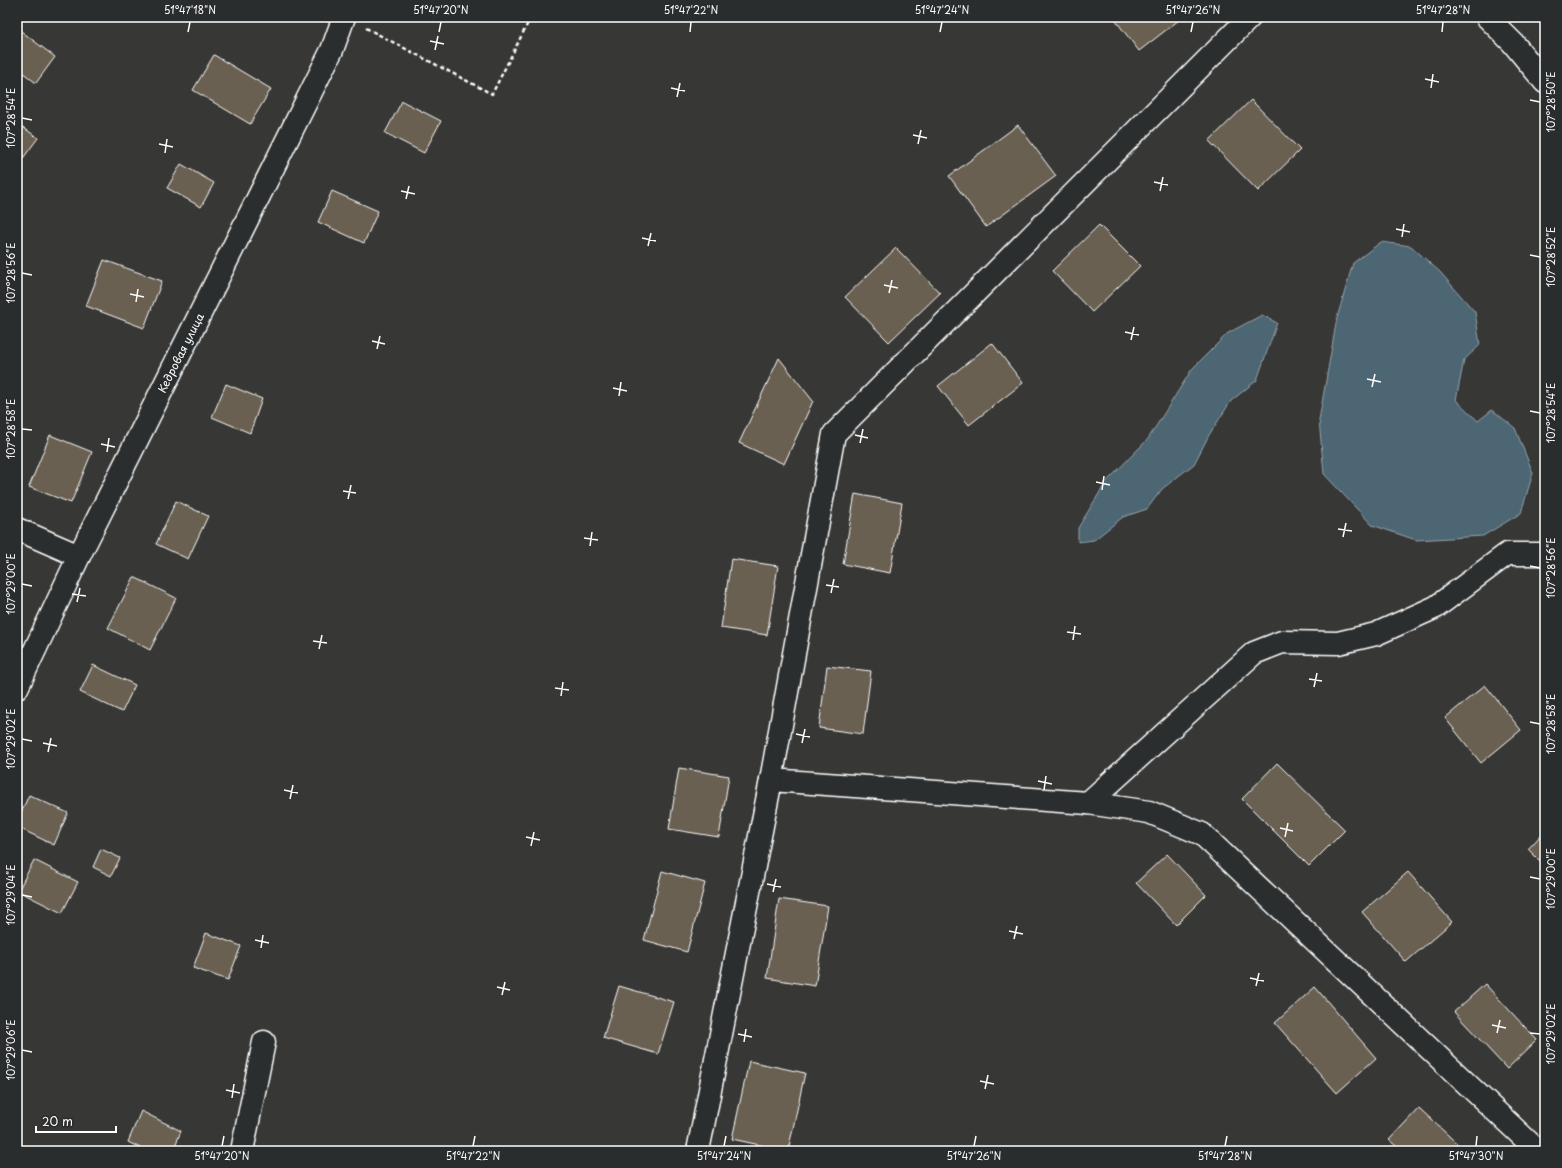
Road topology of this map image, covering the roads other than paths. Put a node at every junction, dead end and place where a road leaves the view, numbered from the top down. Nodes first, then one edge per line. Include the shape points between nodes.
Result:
1 (1250, 17) edge
2 (1487, 17) edge
3 (352, 21) edge
4 (1545, 82) edge
5 (17, 530) edge
6 (1545, 554) edge
7 (79, 556) junction
8 (17, 688) edge
9 (771, 780) junction
10 (1088, 803) junction
11 (264, 1042) dead end
12 (242, 1151) edge
13 (698, 1151) edge
14 (1538, 1151) edge

1 - 9 street via 834,434
2 - 4 street via 1513,43
3 - 7 street, Кедровая улица via 332,50
5 - 7 street
6 - 10 street via 1507,554 1436,607 1376,634 1338,643 1282,642 1254,653
7 - 8 street, Кедровая улица
9 - 10 street
9 - 13 street
10 - 14 street via 1149,812 1202,834
11 - 12 street

